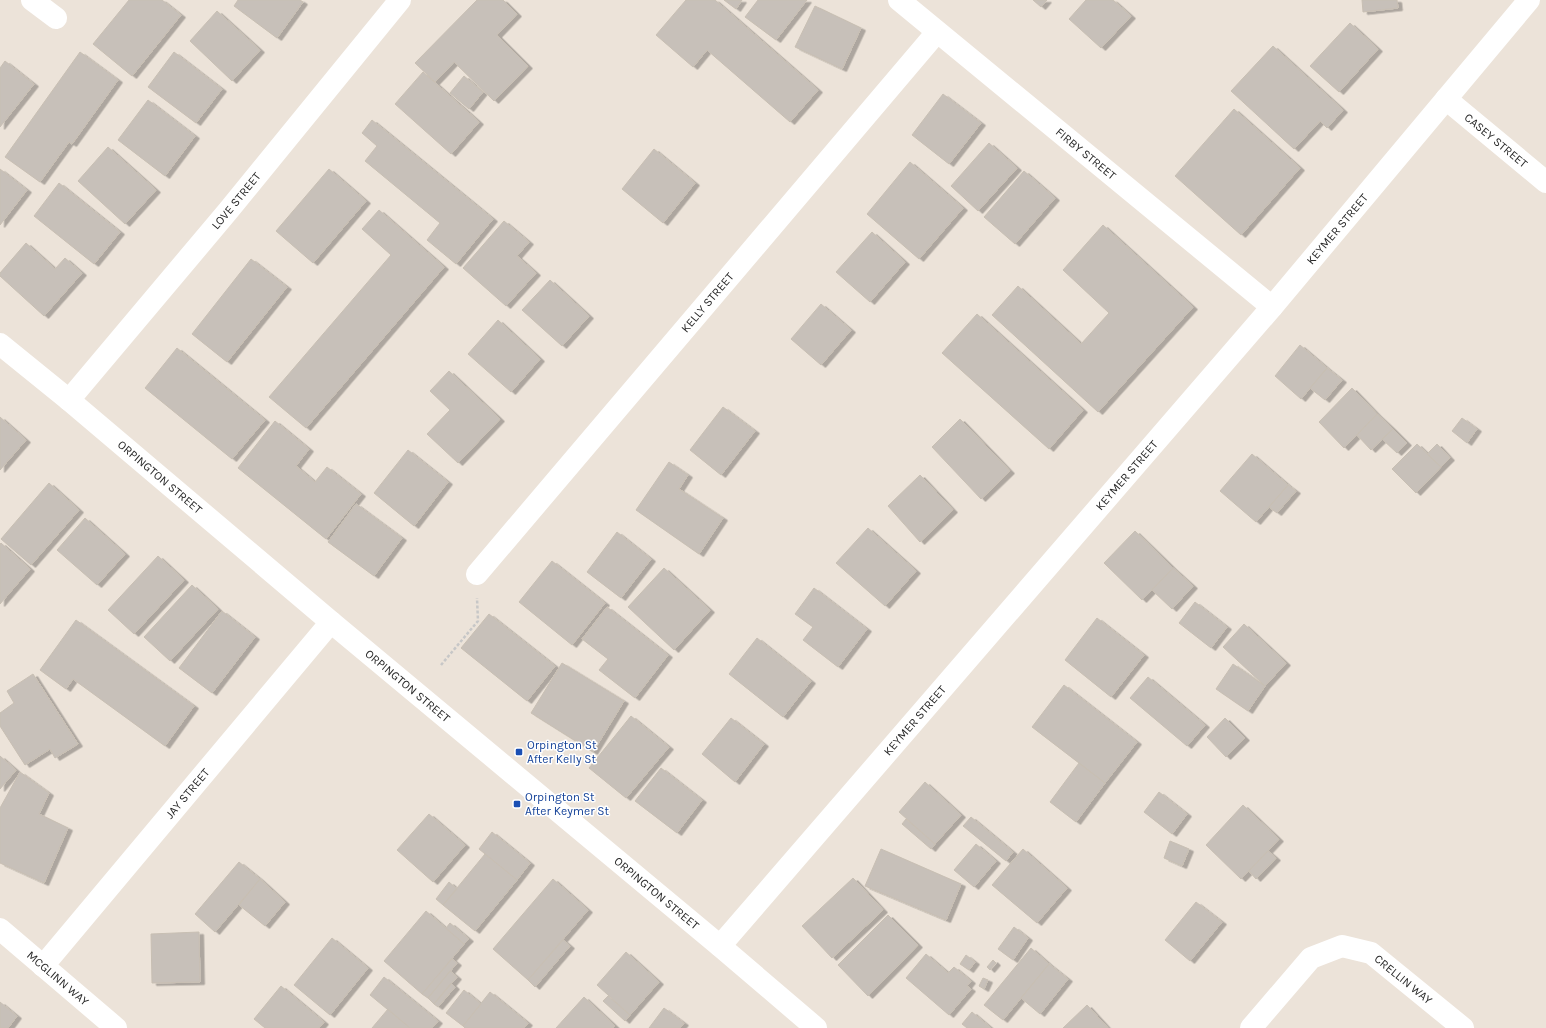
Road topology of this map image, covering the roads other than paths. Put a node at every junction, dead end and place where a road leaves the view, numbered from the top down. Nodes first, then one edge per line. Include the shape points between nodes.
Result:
1 (32, 0) edge
2 (400, 0) edge
3 (899, 0) edge
4 (1529, 0) edge
5 (56, 18) dead end
6 (937, 32) junction
7 (1446, 99) junction
8 (1546, 182) edge
9 (1272, 307) junction
10 (0, 344) edge
11 (70, 400) junction
12 (477, 574) road end
13 (331, 622) junction
14 (0, 929) edge
15 (720, 946) junction
16 (44, 966) junction
17 (116, 1028) edge
18 (816, 1028) edge
19 (1251, 1028) edge
20 (1463, 1028) edge

1 - 5 street
2 - 11 street, LOVE STREET
3 - 6 street, FIRBY STREET
4 - 7 street, KEYMER STREET
6 - 9 street, FIRBY STREET
6 - 12 street, KELLY STREET
7 - 8 street, CASEY STREET
7 - 9 street, KEYMER STREET
9 - 15 street, KEYMER STREET
10 - 11 street, ORPINGTON STREET
11 - 13 street, ORPINGTON STREET
13 - 15 street, ORPINGTON STREET
13 - 16 street, JAY STREET
14 - 16 street, MCGLINN WAY
15 - 18 street, ORPINGTON STREET
16 - 17 street, MCGLINN WAY
19 - 20 street, CRELLIN WAY via 1311,958 1342,946 1371,953

